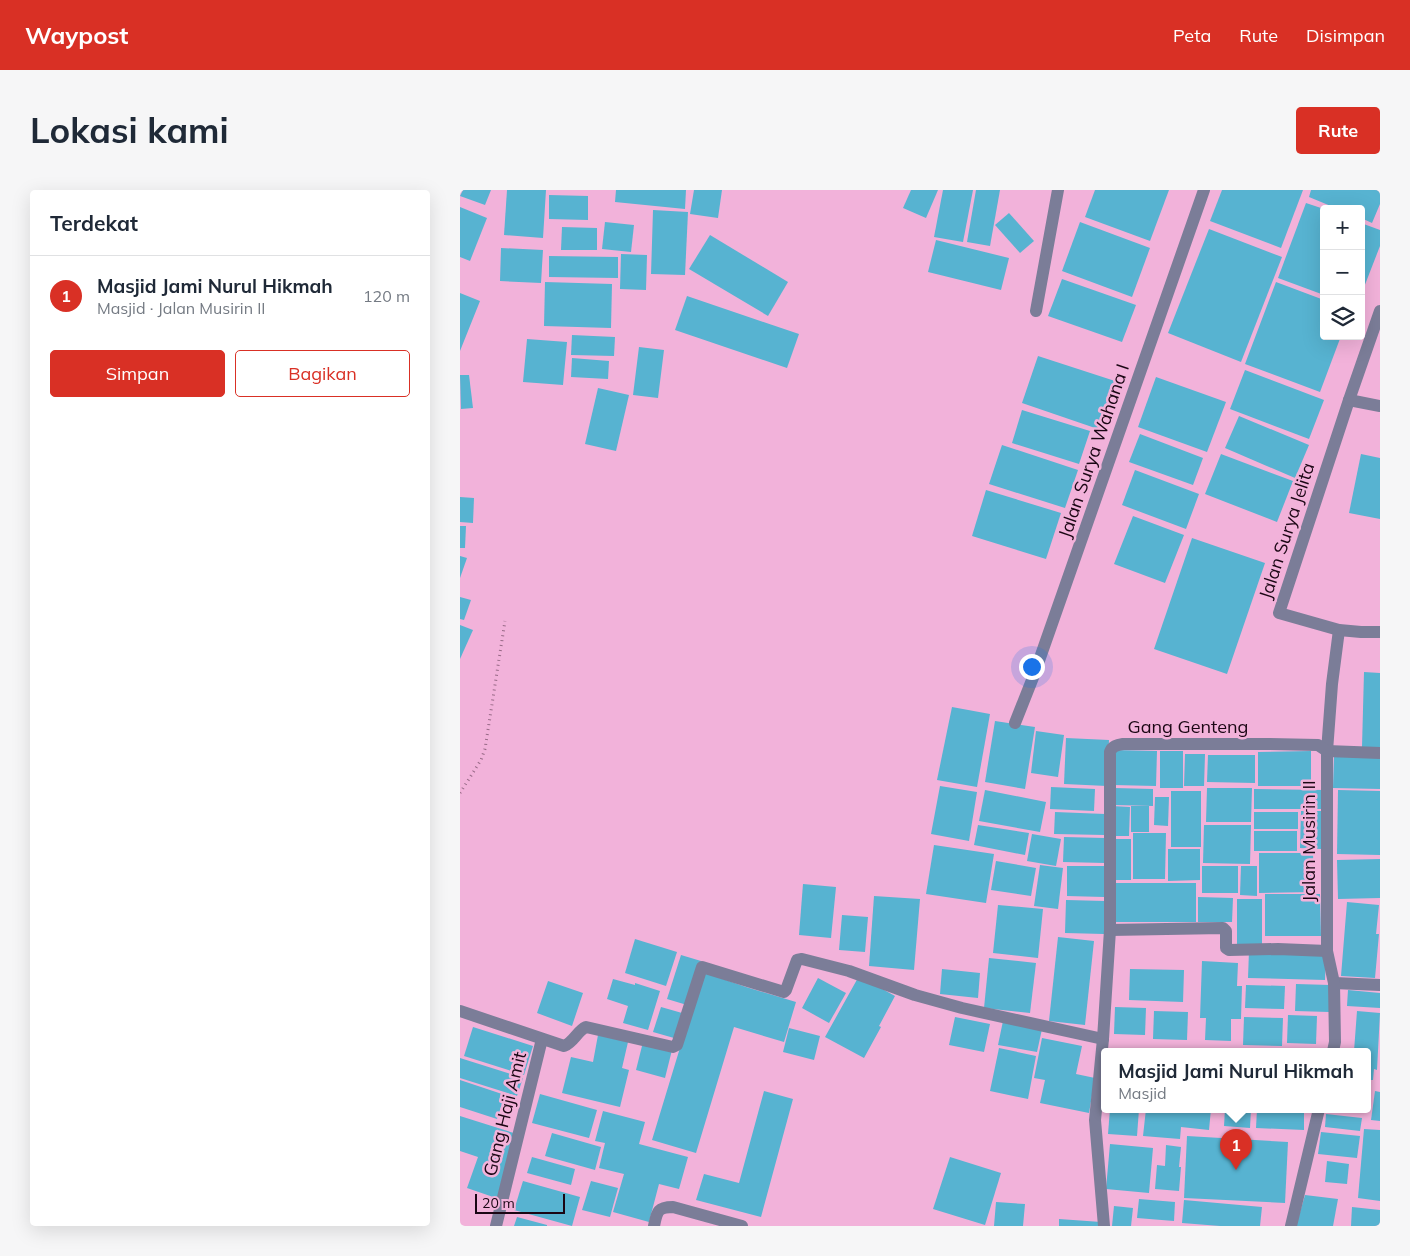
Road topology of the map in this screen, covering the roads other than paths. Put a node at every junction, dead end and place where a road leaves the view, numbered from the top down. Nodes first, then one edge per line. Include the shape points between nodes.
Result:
1 (1058, 190) edge
2 (1204, 190) edge
3 (1036, 311) dead end
4 (1380, 311) edge
5 (1349, 400) junction
6 (1380, 406) edge
7 (1339, 630) junction
8 (1380, 632) edge
9 (1015, 723) dead end
10 (1327, 751) junction
11 (1380, 752) edge
12 (1110, 930) junction
13 (1327, 951) junction
14 (1334, 983) junction
15 (1380, 985) edge
16 (460, 1011) edge
17 (542, 1039) junction
18 (1103, 1039) junction
19 (1102, 1048) edge
20 (1334, 1048) edge
21 (1101, 1059) edge
22 (1318, 1113) edge
23 (496, 1226) edge
24 (654, 1226) edge
25 (742, 1226) edge
26 (1104, 1226) edge
27 (1291, 1226) edge

1 - 3 street
2 - 9 street, Jalan Surya Wahana I
4 - 5 street, Jalan Surya Jelita
5 - 6 street
5 - 7 street, Jalan Surya Jelita via 1279,613
7 - 8 street
7 - 10 street, Jalan Musirin II
10 - 11 street
10 - 12 street, Gang Genteng via 1318,745 1266,744 1123,744 1111,748
10 - 13 street, Jalan Musirin II
12 - 13 street via 1223,928 1227,950
12 - 18 street, Gang Genteng
13 - 14 street, Jalan Musirin II
14 - 15 street
14 - 20 street, Jalan Musirin II
16 - 17 street
17 - 18 street via 564,1046 586,1026 673,1047 677,1045 702,967 784,992 800,959 849,971 962,1008
17 - 23 street, Gang Haji Amit
18 - 19 street, Gang Genteng
21 - 26 street, Gang Genteng via 1095,1120
22 - 27 street
24 - 25 street via 657,1212 666,1207

